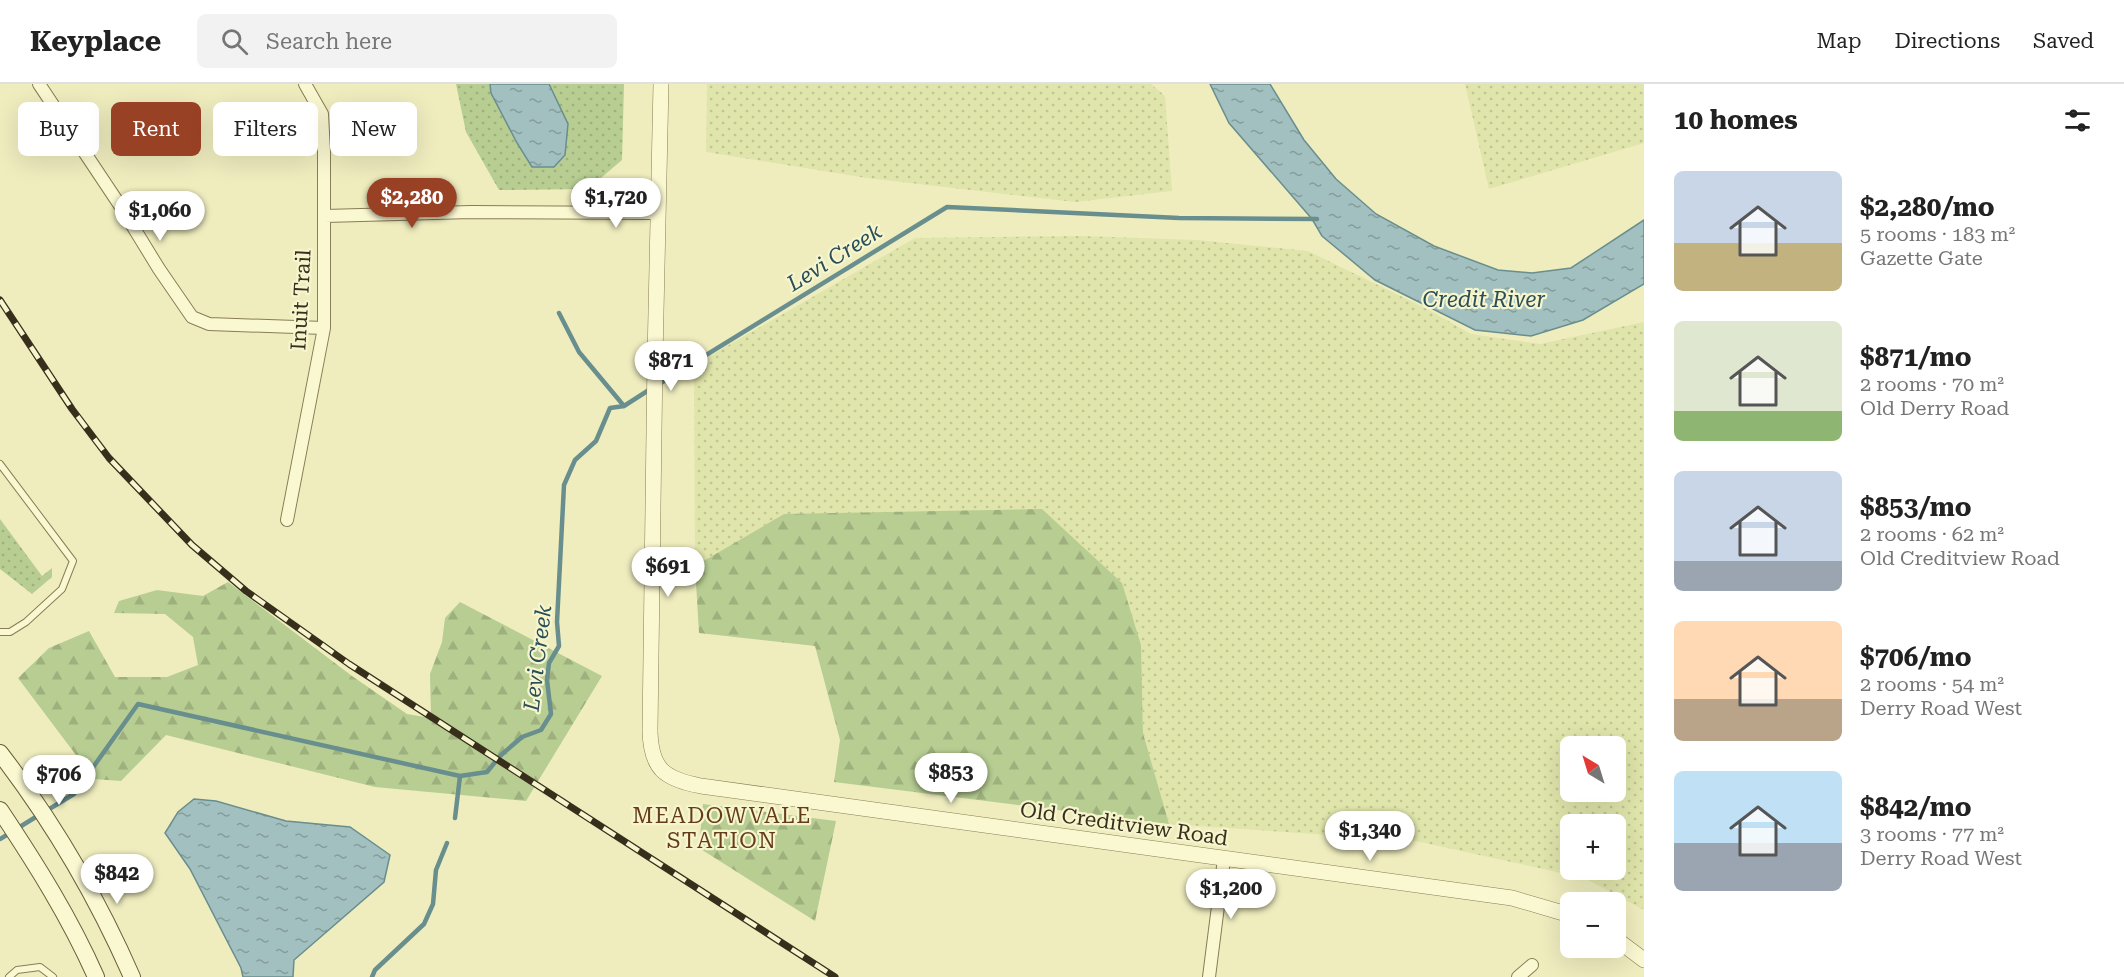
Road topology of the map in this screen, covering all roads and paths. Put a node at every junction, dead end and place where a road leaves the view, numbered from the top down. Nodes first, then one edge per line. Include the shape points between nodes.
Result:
1 (39, 84) edge
2 (305, 84) edge
3 (661, 84) edge
4 (659, 213) junction
5 (325, 216) junction
6 (324, 328) junction
7 (0, 464) edge
8 (287, 520) dead end
9 (0, 632) edge
10 (0, 753) edge
11 (0, 810) edge
12 (1224, 859) junction
13 (1560, 912) edge
14 (1626, 946) edge
15 (1644, 960) edge
16 (1532, 965) dead end
17 (9, 977) edge
18 (53, 977) edge
19 (96, 977) edge
20 (132, 977) edge
21 (1209, 977) edge
22 (1518, 977) edge

1 - 6 street via 192,317 209,324
2 - 5 street, Inuit Trail via 322,114
3 - 4 street
4 - 5 street
4 - 12 street, Old Creditview Road via 651,748 663,772 701,786
5 - 6 street, Inuit Trail
6 - 8 street, Inuit Trail
7 - 9 lane via 73,561 62,589 26,622 10,632
10 - 20 main road via 67,850
11 - 19 main road via 39,868
12 - 13 street, Old Creditview Road via 1512,898
12 - 21 street
14 - 15 street
16 - 22 street
17 - 18 lane via 17,970 40,967

